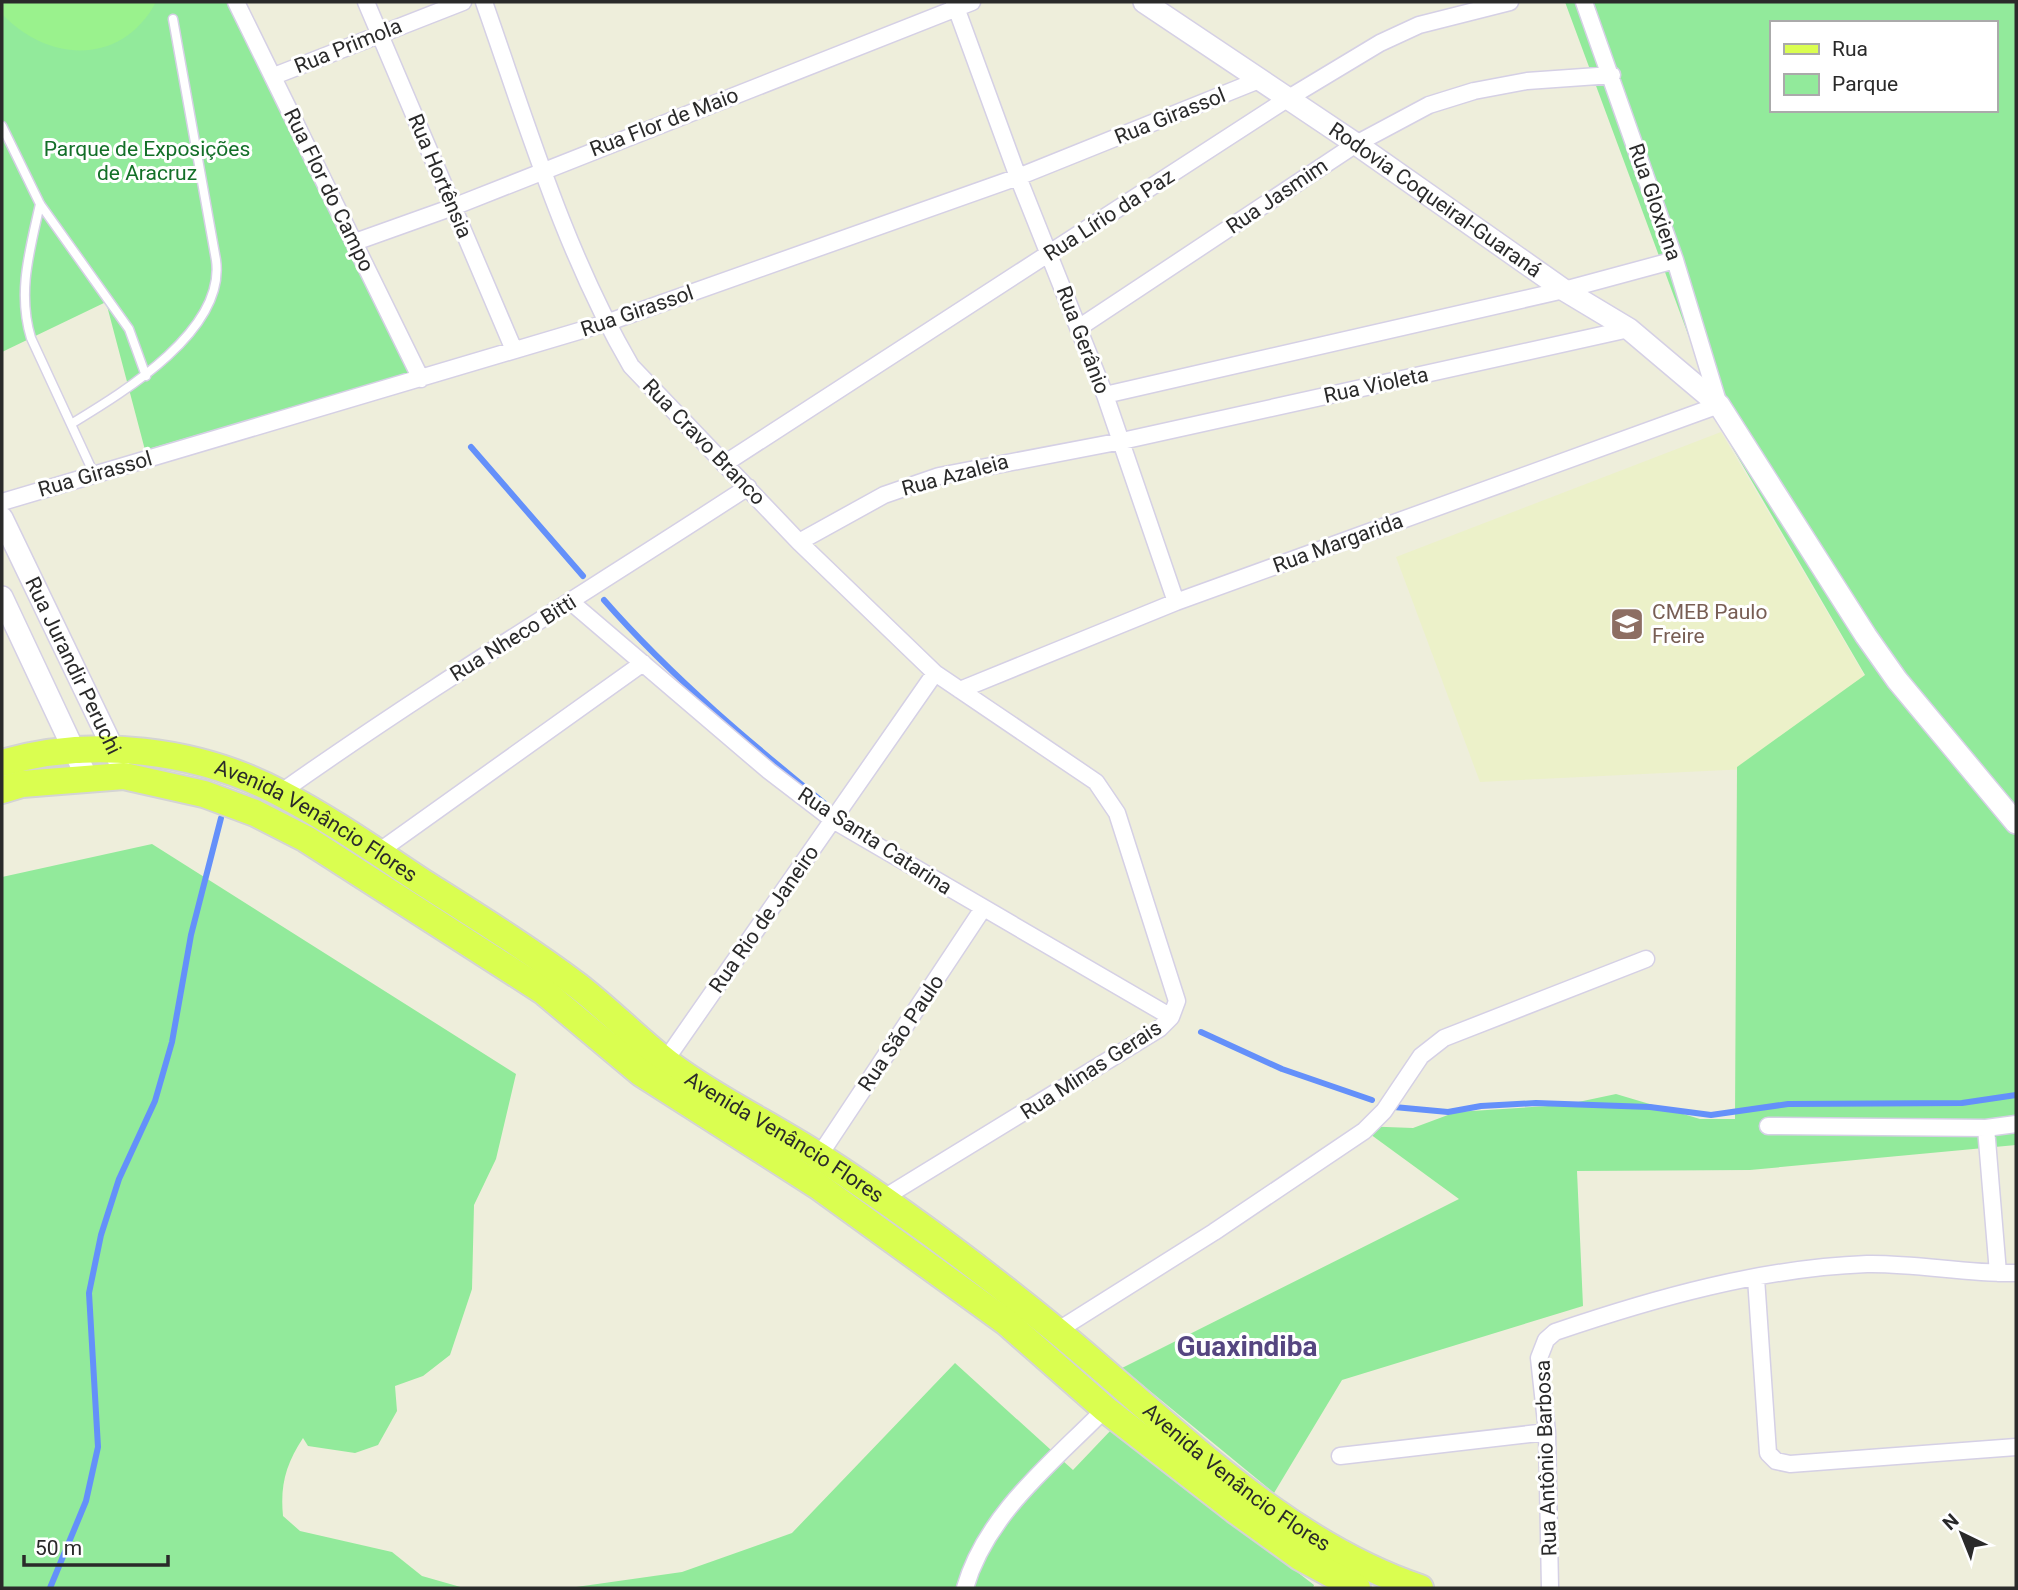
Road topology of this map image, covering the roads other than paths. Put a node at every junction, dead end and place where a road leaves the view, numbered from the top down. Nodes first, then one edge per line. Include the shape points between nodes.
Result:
1 (236, 2) edge
2 (366, 2) edge
3 (463, 2) edge
4 (484, 2) edge
5 (1144, 2) edge
6 (1510, 2) edge
7 (1584, 2) edge
8 (961, 4) edge
9 (173, 19) dead end
10 (378, 33) junction
11 (1612, 75) junction
12 (274, 76) junction
13 (1259, 80) junction
14 (1287, 99) junction
15 (2, 126) edge
16 (1356, 144) junction
17 (543, 170) junction
18 (1018, 177) junction
19 (40, 204) junction
20 (453, 207) junction
21 (355, 242) junction
22 (1049, 254) junction
23 (1675, 260) junction
24 (1564, 290) junction
25 (606, 323) junction
26 (1080, 327) junction
27 (1629, 329) junction
28 (514, 350) junction
29 (146, 376) junction
30 (421, 379) junction
31 (1105, 395) junction
32 (1719, 405) junction
33 (71, 424) junction
34 (1122, 441) junction
35 (724, 464) junction
36 (94, 474) junction
37 (748, 487) junction
38 (2, 502) edge
39 (2, 518) edge
40 (799, 542) junction
41 (2, 597) edge
42 (1176, 601) junction
43 (572, 602) junction
44 (643, 663) junction
45 (935, 673) junction
46 (960, 690) junction
47 (76, 748) junction
48 (115, 748) junction
49 (2, 764) edge
50 (1078, 767) joint
51 (124, 776) junction
52 (87, 778) junction
53 (2, 790) edge
54 (280, 793) junction
55 (833, 820) junction
56 (2016, 823) edge
57 (377, 853) junction
58 (982, 910) junction
59 (1646, 959) dead end
60 (1171, 1017) junction
61 (665, 1061) junction
62 (2016, 1124) edge
63 (1768, 1126) dead end
64 (1986, 1128) junction
65 (819, 1156) junction
66 (882, 1199) junction
67 (1998, 1273) junction
68 (2016, 1273) edge
69 (1755, 1278) junction
70 (1057, 1331) junction
71 (1105, 1409) junction
72 (1547, 1432) junction
73 (2016, 1447) edge
74 (1340, 1456) dead end
75 (965, 1588) edge
76 (1357, 1588) edge
77 (1420, 1588) edge
78 (1550, 1588) edge

1 - 12 street, Rua Flor do Campo
2 - 10 street, Rua Hortênsia
3 - 10 street, Rua Primola
4 - 17 street, Rua Cravo Branco
5 - 13 street, Rodovia Coqueiral-Guaraná
6 - 14 street, Rua Lírio da Paz via 1419,25
7 - 11 street, Rua Gloxiena
8 - 17 street, Rua Flor de Maio
8 - 18 street, Rua Gerânio
9 - 29 lane via 218,272 212,295 191,331
10 - 12 street, Rua Primola
10 - 20 street, Rua Hortênsia
11 - 16 street, Rua Jasmim via 1527,81 1474,91 1429,105
11 - 23 street, Rua Gloxiena
12 - 21 street, Rua Flor do Campo
13 - 14 street, Rodovia Coqueiral-Guaraná
13 - 18 street, Rua Girassol
14 - 16 street, Rodovia Coqueiral-Guaraná
14 - 22 street, Rua Lírio da Paz
15 - 19 lane
16 - 24 street, Rodovia Coqueiral-Guaraná
16 - 26 street, Rua Jasmim
17 - 20 street, Rua Flor de Maio
17 - 25 street, Rua Cravo Branco
18 - 22 street, Rua Gerânio
18 - 25 street, Rua Girassol
19 - 29 lane via 129,329
19 - 33 lane via 26,266 24,314
20 - 21 street, Rua Flor de Maio
20 - 28 street, Rua Hortênsia
21 - 30 street, Rua Flor do Campo
22 - 26 street, Rua Gerânio
22 - 35 street, Rua Lírio da Paz
23 - 24 street
23 - 32 street, Rua Gloxiena
24 - 27 street, Rodovia Coqueiral-Guaraná
24 - 31 street
25 - 28 street, Rua Girassol
25 - 35 street, Rua Cravo Branco via 631,366
26 - 31 street, Rua Gerânio
27 - 32 street, Rodovia Coqueiral-Guaraná
27 - 34 street, Rua Violeta
28 - 30 street, Rua Girassol
29 - 33 lane
30 - 36 street, Rua Girassol
31 - 34 street, Rua Gerânio
32 - 42 street, Rua Margarida
32 - 56 street, Rodovia Coqueiral-Guaraná via 1874,647
33 - 36 lane
34 - 40 street, Rua Azaleia via 908,484
34 - 42 street, Rua Gerânio
35 - 37 street, Rua Cravo Branco
36 - 38 street, Rua Girassol
37 - 40 street, Rua Cravo Branco
37 - 43 street, Rua Nheco Bitti
39 - 48 street, Rua Jurandir Peruchi
40 - 45 street, Rua Cravo Branco
41 - 47 street, Rua Jurandir Peruchi
42 - 46 street, Rua Margarida
43 - 44 street, Rua Santa Catarina
43 - 54 street, Rua Nheco Bitti via 450,676
44 - 55 street, Rua Santa Catarina
44 - 57 street
45 - 46 street, Rua Cravo Branco
45 - 55 street, Rua Rio de Janeiro
46 - 50 street, Rua Cravo Branco
47 - 48 main road, Avenida Venâncio Flores
47 - 49 main road, Avenida Venâncio Flores
47 - 52 street, Rua Jurandir Peruchi
48 - 51 street, Rua Jurandir Peruchi
48 - 54 main road, Avenida Venâncio Flores via 192,762
50 - 60 street, Rua Minas Gerais via 1096,782 1117,813 1177,1001
51 - 52 main road, Avenida Venâncio Flores
51 - 71 main road, Avenida Venâncio Flores via 197,792 255,813 306,839 543,991 674,1096 818,1186 995,1314
52 - 53 main road, Avenida Venâncio Flores
54 - 57 main road, Avenida Venâncio Flores
55 - 58 street, Rua Santa Catarina
55 - 61 street, Rua Rio de Janeiro
57 - 61 main road, Avenida Venâncio Flores via 555,969
58 - 60 street, Rua Santa Catarina
58 - 65 street, Rua São Paulo
59 - 70 street via 1444,1038 1421,1056 1384,1111 1352,1140
60 - 66 street, Rua Minas Gerais via 1123,1053
61 - 65 main road, Avenida Venâncio Flores
62 - 64 street
63 - 64 street
64 - 67 street
65 - 66 main road, Avenida Venâncio Flores
66 - 70 main road, Avenida Venâncio Flores
67 - 68 street
67 - 69 street via 1868,1264
69 - 72 street, Rua Antônio Barbosa via 1625,1308 1555,1332 1539,1358
69 - 73 street via 1768,1453 1776,1461 1790,1464
70 - 77 main road, Avenida Venâncio Flores via 1243,1486 1296,1524 1344,1555
71 - 75 street via 992,1530 972,1563
71 - 76 main road, Avenida Venâncio Flores via 1300,1557
72 - 74 street
72 - 78 street, Rua Antônio Barbosa

